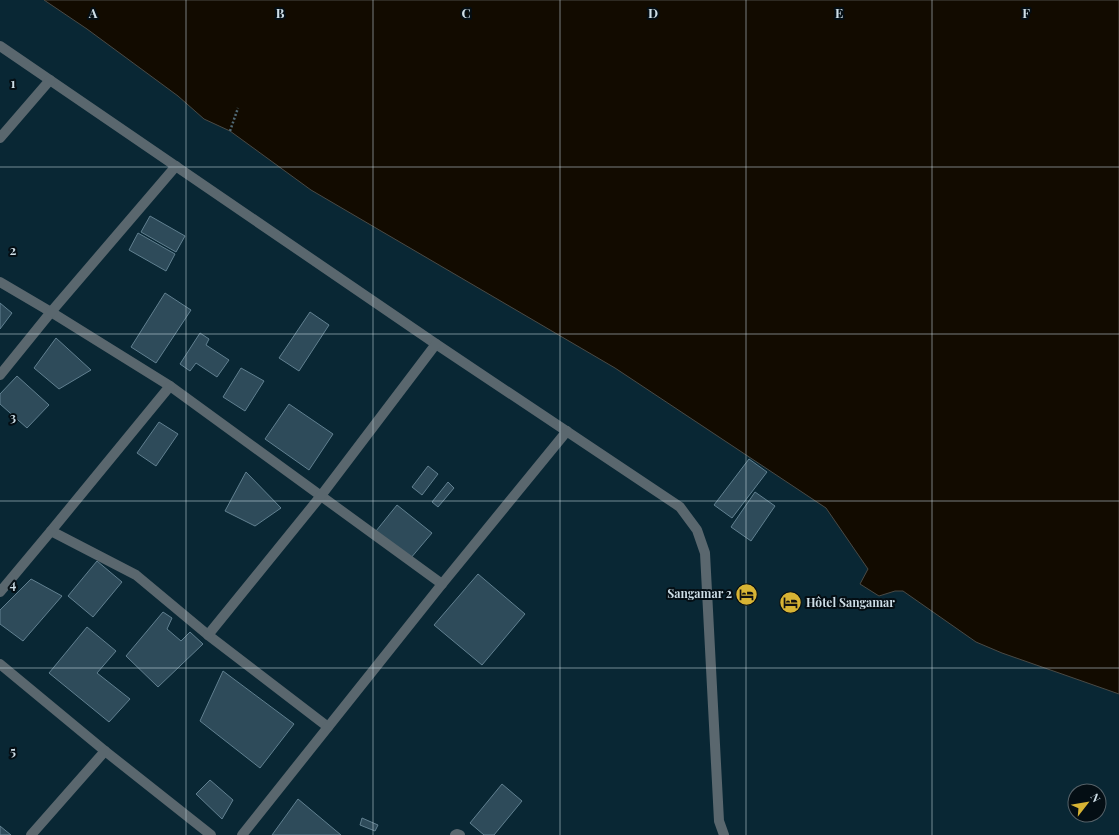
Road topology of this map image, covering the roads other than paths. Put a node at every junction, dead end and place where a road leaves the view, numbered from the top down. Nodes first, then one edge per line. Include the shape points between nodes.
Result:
1 (0, 46) edge
2 (50, 80) junction
3 (0, 138) edge
4 (176, 166) junction
5 (0, 282) edge
6 (51, 312) junction
7 (436, 344) junction
8 (0, 375) edge
9 (170, 386) junction
10 (567, 431) junction
11 (320, 497) junction
12 (52, 531) junction
13 (442, 584) junction
14 (0, 592) edge
15 (208, 635) junction
16 (0, 664) edge
17 (328, 727) junction
18 (105, 751) junction
19 (31, 835) edge
20 (211, 835) edge
21 (242, 835) edge
22 (455, 835) edge
23 (460, 835) edge
24 (724, 835) edge

1 - 2 street
2 - 3 street
2 - 4 street
4 - 6 street
4 - 7 street
5 - 6 street
6 - 8 street
6 - 9 street
7 - 10 street
7 - 11 street
9 - 11 street
9 - 12 street
10 - 13 street
10 - 24 street via 680,507 697,530 705,553 719,821
11 - 13 street
11 - 15 street
12 - 14 street
12 - 15 street via 136,575
13 - 17 street
15 - 17 street
16 - 18 street
17 - 21 street
18 - 19 street
18 - 20 street
22 - 23 street

